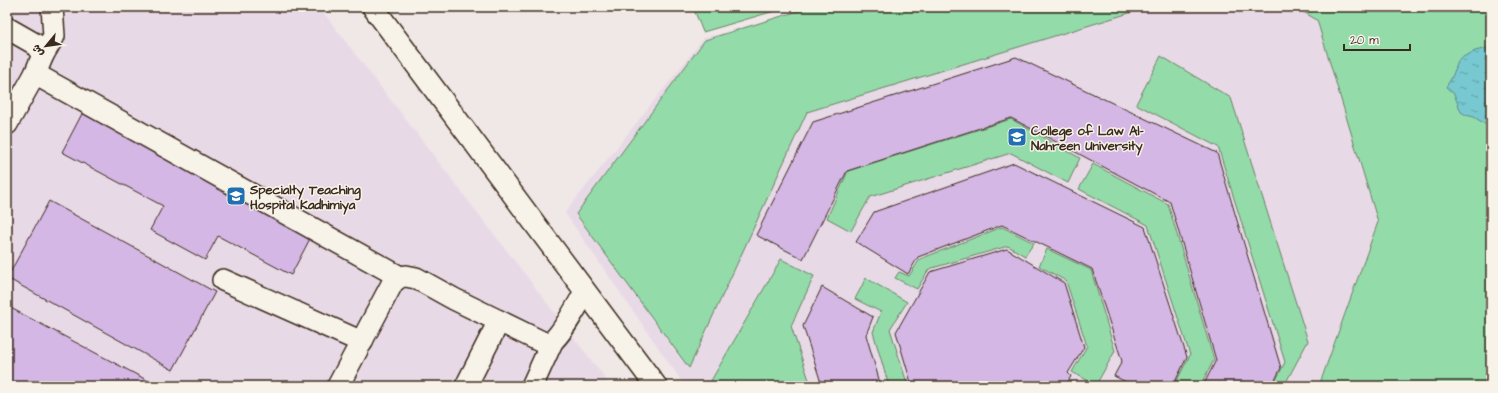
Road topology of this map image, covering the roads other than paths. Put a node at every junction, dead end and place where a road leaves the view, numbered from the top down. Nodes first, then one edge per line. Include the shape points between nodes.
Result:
1 (52, 7) edge
2 (373, 7) edge
3 (7, 28) edge
4 (43, 55) junction
5 (35, 74) junction
6 (7, 124) edge
7 (400, 277) junction
8 (223, 280) dead end
9 (585, 292) junction
10 (499, 321) junction
11 (362, 342) junction
12 (552, 342) junction
13 (338, 386) edge
14 (466, 386) edge
15 (532, 386) edge
16 (656, 386) edge

1 - 4 street via 54,36
2 - 9 street
3 - 4 street via 35,44
4 - 5 street
5 - 6 street
5 - 7 street
7 - 10 street via 416,278
7 - 11 street via 393,282
8 - 11 street
9 - 12 street
9 - 16 street
10 - 12 street via 542,342
10 - 14 street
11 - 13 street
12 - 15 street

